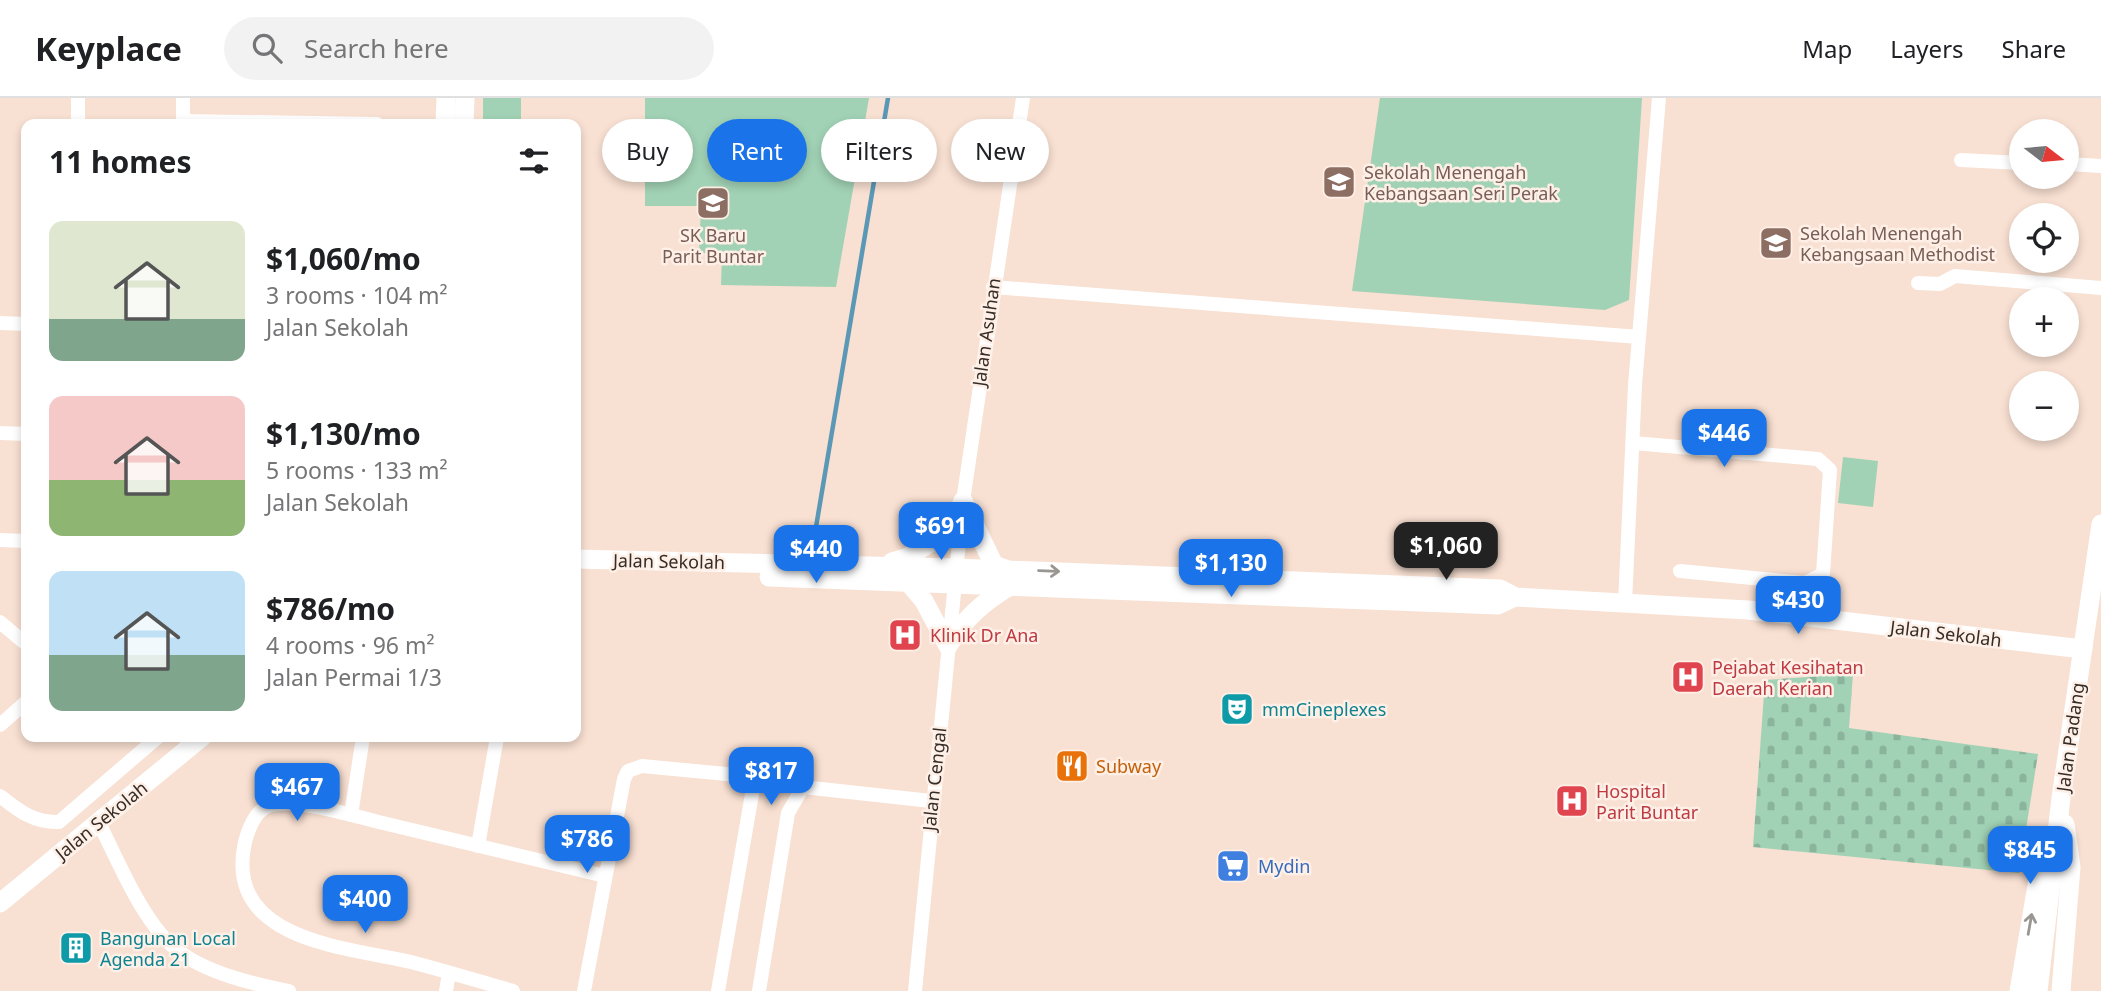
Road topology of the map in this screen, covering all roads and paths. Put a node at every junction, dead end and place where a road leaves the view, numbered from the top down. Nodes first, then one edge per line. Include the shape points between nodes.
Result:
1 (78, 98) edge
2 (183, 98) edge
3 (446, 98) edge
4 (465, 98) edge
5 (1023, 98) edge
6 (1659, 98) edge
7 (78, 119) edge
8 (183, 119) edge
9 (445, 119) edge
10 (464, 119) edge
11 (1961, 160) dead end
12 (2009, 162) edge
13 (2079, 165) edge
14 (2101, 166) edge
15 (1918, 283) dead end
16 (993, 287) junction
17 (2101, 288) edge
18 (0, 323) edge
19 (21, 324) edge
20 (1639, 337) junction
21 (0, 433) edge
22 (21, 434) edge
23 (1633, 443) junction
24 (963, 501) junction
25 (2101, 524) edge
26 (0, 540) edge
27 (21, 541) edge
28 (581, 558) edge
29 (874, 566) junction
30 (581, 570) edge
31 (1680, 571) dead end
32 (955, 576) junction
33 (1010, 578) junction
34 (908, 582) junction
35 (1625, 603) junction
36 (0, 622) edge
37 (21, 640) edge
38 (947, 646) junction
39 (2083, 649) junction
40 (21, 706) edge
41 (0, 725) edge
42 (153, 742) edge
43 (196, 742) edge
44 (362, 742) edge
45 (496, 742) edge
46 (0, 796) edge
47 (2061, 798) junction
48 (931, 801) junction
49 (351, 815) junction
50 (98, 821) junction
51 (478, 846) junction
52 (605, 876) junction
53 (0, 903) edge
54 (449, 973) junction
55 (2039, 985) edge
56 (282, 990) edge
57 (446, 991) edge
58 (513, 991) edge
59 (584, 991) edge
60 (718, 991) edge
61 (759, 991) edge
62 (915, 991) edge
63 (2019, 991) edge
64 (2061, 991) edge

1 - 7 street
2 - 8 street
3 - 9 street
4 - 10 street
5 - 16 street, Jalan Asuhan
6 - 20 street
11 - 12 street
13 - 14 street
15 - 17 street via 1940,284 1955,276
16 - 20 street
16 - 24 street, Jalan Asuhan
18 - 19 street
20 - 23 street
21 - 22 street
23 - 31 street via 1818,460 1830,470 1823,574 1805,583
23 - 35 street
24 - 29 street via 951,530 932,544 906,558
24 - 32 street, Jalan Asuhan
24 - 33 street via 994,565
25 - 39 street, Jalan Padang
26 - 27 street
28 - 29 street, Jalan Sekolah
29 - 32 street, Jalan Sekolah
30 - 34 street, Jalan Sekolah
32 - 33 street, Jalan Sekolah
32 - 34 street, Jalan Sekolah
32 - 38 street, Jalan Cengal
33 - 35 street, Jalan Sekolah via 1498,605 1515,597
33 - 38 street via 961,625
34 - 38 street via 924,601
35 - 39 street, Jalan Sekolah via 1748,610
36 - 37 street
38 - 48 street, Jalan Cengal
39 - 47 street, Jalan Padang
40 - 41 street
42 - 46 street via 59,822 25,815
43 - 50 street, Jalan Sekolah
44 - 49 street
45 - 51 street
47 - 55 street, Jalan Padang
63 -> 47 street via 2043,851
47 - 64 street via 2071,867
48 - 61 street via 803,787 788,813
48 - 62 street, Jalan Cengal
49 - 51 street
49 - 54 street via 287,804 269,806 254,818 245,842 243,867 249,891 279,927 303,939
50 - 53 street, Jalan Sekolah
50 - 56 street via 135,892 176,950 199,964
51 - 52 street
52 - 59 street
52 - 60 street via 628,772 642,766 737,775 749,781 752,794
54 - 57 street
54 - 58 street

